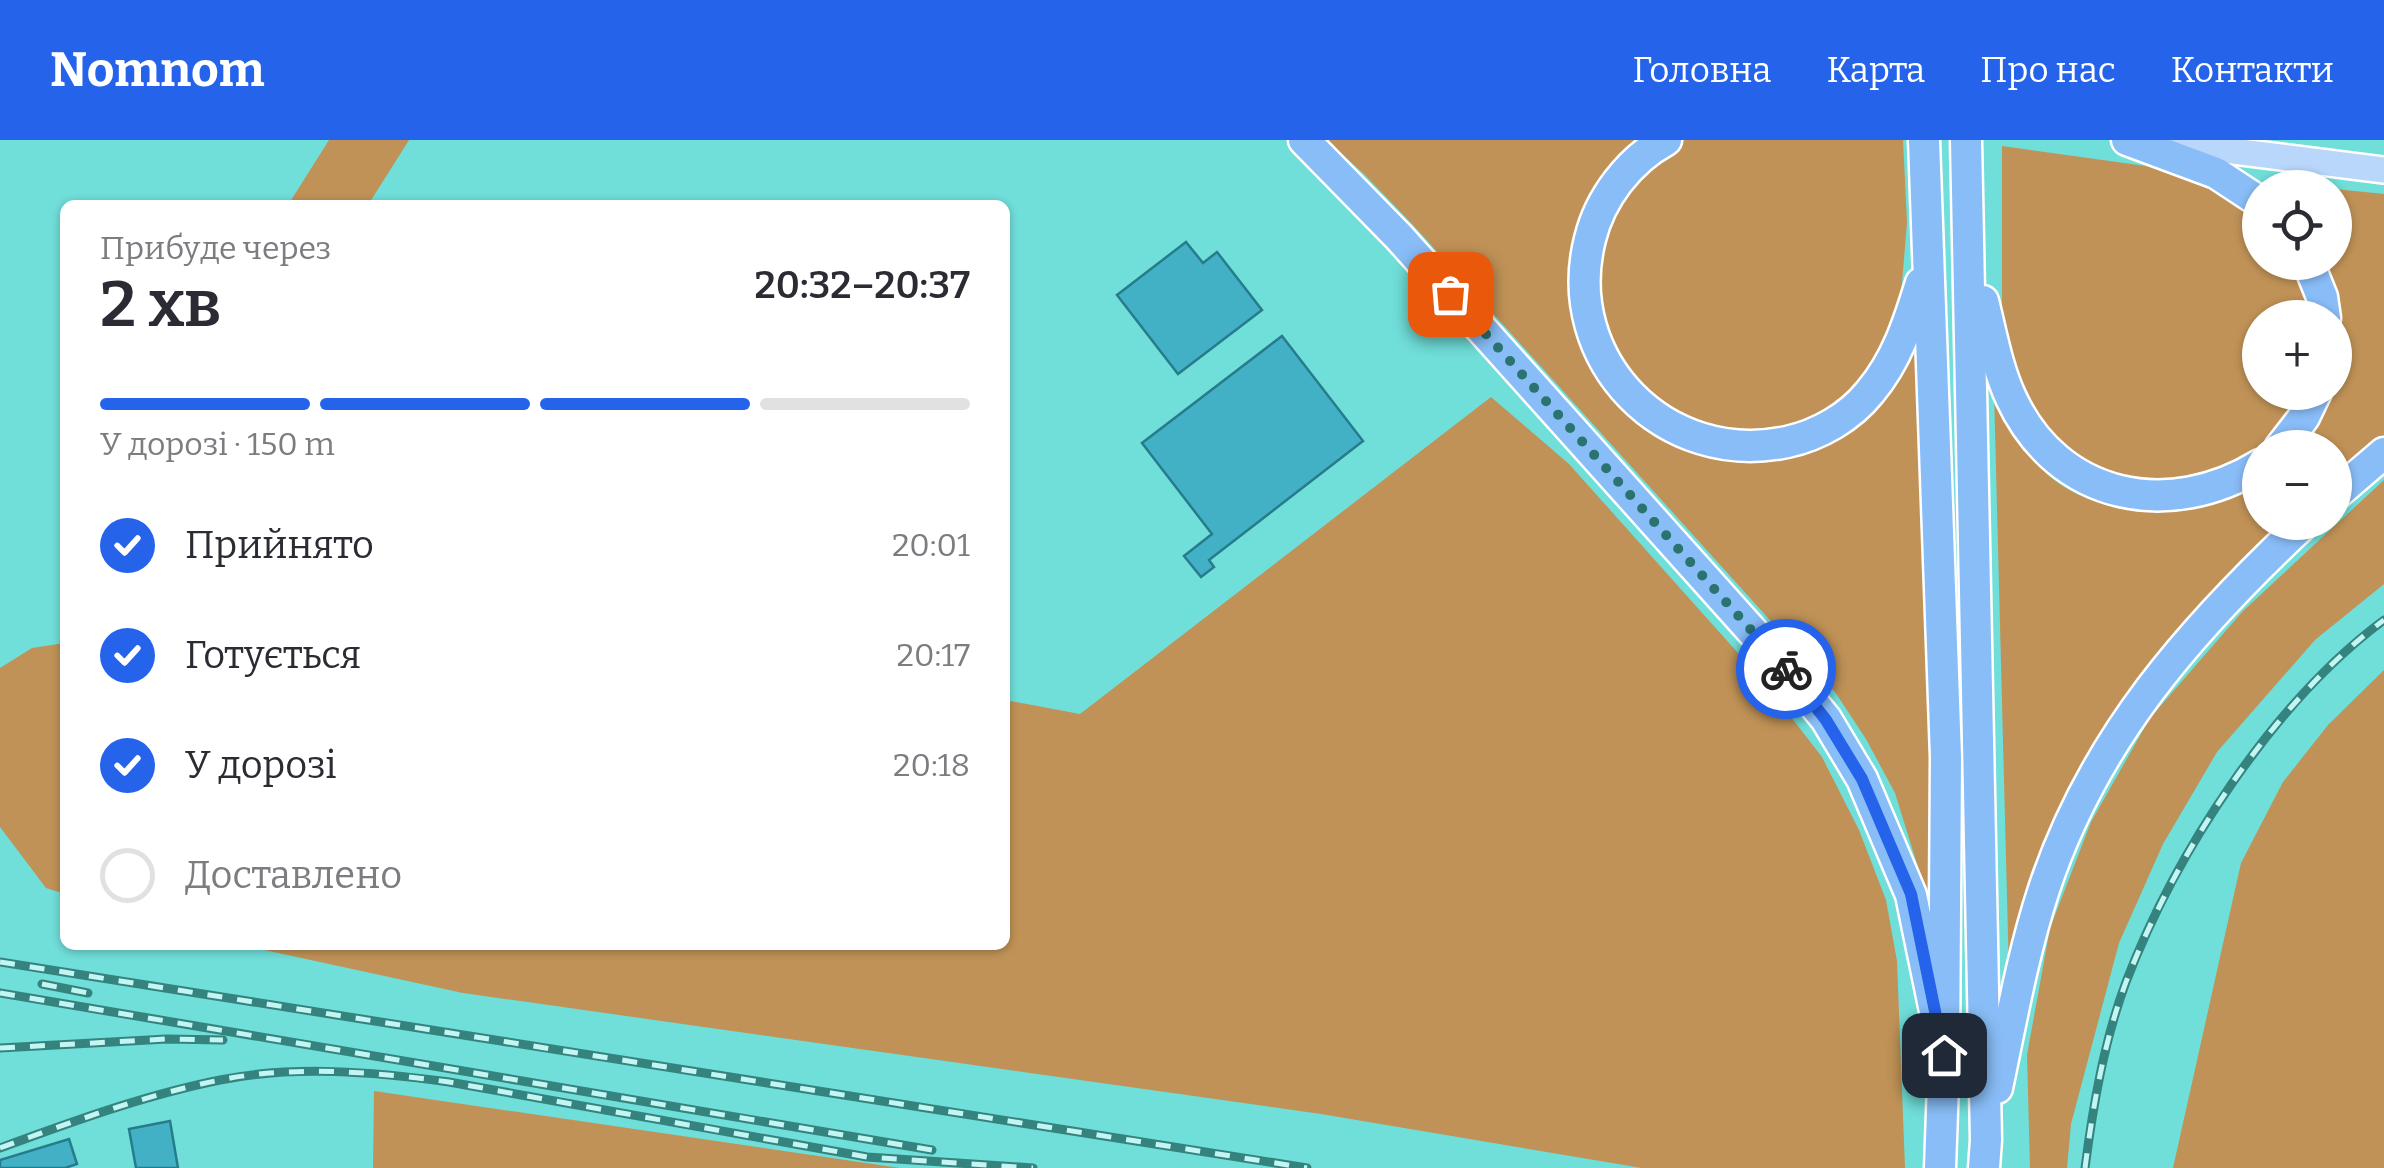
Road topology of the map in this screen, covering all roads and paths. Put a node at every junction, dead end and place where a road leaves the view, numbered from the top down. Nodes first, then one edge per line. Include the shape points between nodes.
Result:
1 (1304, 140) edge
2 (1666, 140) edge
3 (1924, 140) edge
4 (1966, 140) edge
5 (2127, 140) edge
6 (2143, 140) edge
7 (2384, 170) edge
8 (2242, 190) edge
9 (1970, 248) junction
10 (1929, 256) junction
11 (2384, 453) edge
12 (2242, 476) edge
13 (2352, 480) edge
14 (2288, 540) edge
15 (1944, 1055) junction
16 (1985, 1154) edge
17 (1940, 1168) edge

1 - 15 highway via 1399,237 1826,720 1862,779 1911,894
2 - 10 highway via 1610,192 1594,223 1584,292 1608,366 1629,394 1687,436 1732,448 1770,446 1845,417 1897,352
3 - 10 highway
4 - 9 highway
5 - 8 highway via 2216,173
6 - 7 main road
9 - 12 highway via 2011,398 2057,458 2122,493 2160,498 2198,494
9 - 16 highway
10 - 15 highway via 1946,757
11 - 13 highway
14 - 16 highway via 2186,642 2093,774 2044,889
15 - 17 highway

